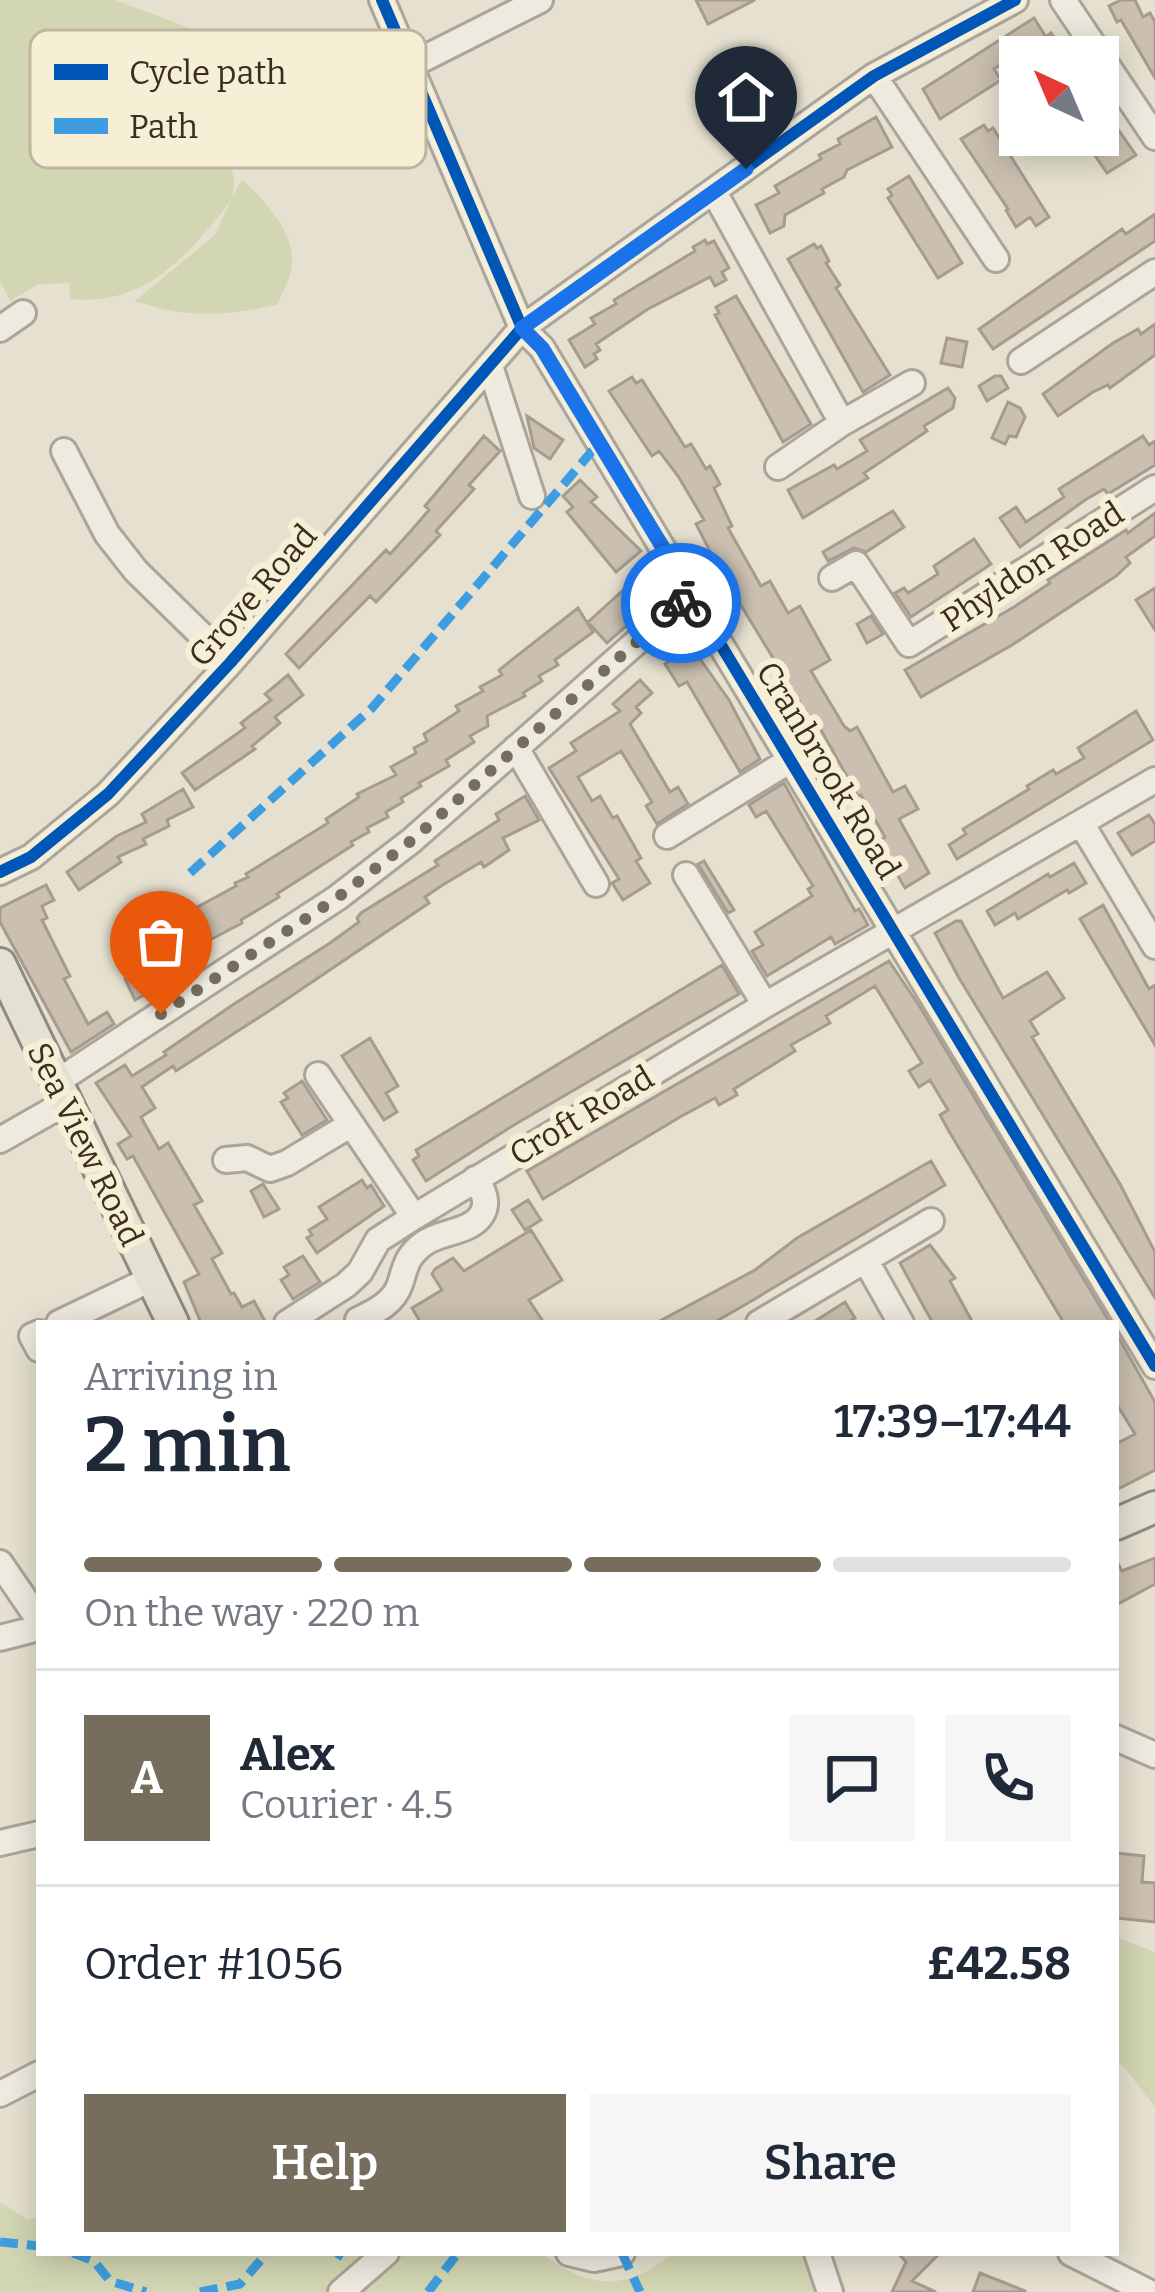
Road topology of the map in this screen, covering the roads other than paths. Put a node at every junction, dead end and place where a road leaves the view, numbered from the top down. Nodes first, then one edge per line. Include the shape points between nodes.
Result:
1 (382, 0) edge
2 (540, 0) edge
3 (1015, 0) edge
4 (1063, 0) edge
5 (394, 30) edge
6 (426, 57) edge
7 (874, 76) junction
8 (426, 105) edge
9 (1155, 136) edge
10 (714, 192) junction
11 (996, 260) dead end
12 (1155, 272) edge
13 (23, 313) dead end
14 (522, 328) junction
15 (0, 329) edge
16 (1021, 362) dead end
17 (490, 366) junction
18 (912, 383) dead end
19 (842, 423) junction
20 (64, 452) dead end
21 (778, 466) dead end
22 (1155, 488) edge
23 (532, 496) dead end
24 (832, 578) dead end
25 (691, 594) junction
26 (230, 663) junction
27 (516, 748) junction
28 (792, 759) junction
29 (1155, 780) edge
30 (1081, 823) junction
31 (667, 836) dead end
32 (0, 872) edge
33 (686, 875) dead end
34 (596, 884) dead end
35 (895, 930) junction
36 (1155, 946) edge
37 (0, 964) edge
38 (765, 1005) junction
39 (318, 1075) dead end
40 (60, 1093) junction
41 (350, 1125) junction
42 (0, 1140) edge
43 (226, 1160) dead end
44 (475, 1179) junction
45 (414, 1217) junction
46 (931, 1221) dead end
47 (866, 1261) junction
48 (151, 1279) junction
49 (65, 1320) edge
50 (171, 1320) edge
51 (292, 1320) edge
52 (358, 1320) edge
53 (764, 1320) edge
54 (899, 1320) edge
55 (1155, 1366) edge
56 (1155, 1507) edge
57 (1119, 1523) edge
58 (0, 1563) edge
59 (36, 1619) edge
60 (36, 1625) edge
61 (0, 1638) edge
62 (1119, 1739) edge
63 (1155, 1755) edge
64 (36, 1835) edge
65 (0, 1843) edge
66 (36, 2076) edge
67 (0, 2094) edge
68 (383, 2256) edge
69 (819, 2256) edge
70 (1077, 2256) edge
71 (341, 2292) edge
72 (830, 2292) edge
73 (1148, 2292) edge

1 - 5 street, Cranbrook Road
2 - 6 street
3 - 7 street, Grove Road
4 - 9 street
7 - 10 street, Grove Road
7 - 11 street
8 - 14 street, Cranbrook Road
10 - 14 street, Grove Road
10 - 19 street
12 - 16 street
13 - 15 street
14 - 17 street, Grove Road
14 - 25 street, Cranbrook Road via 542,348
17 - 23 street
17 - 26 street, Grove Road
18 - 19 street
19 - 21 street
20 - 26 street via 136,571
22 - 24 street, Phyldon Road via 909,644 856,564
25 - 27 street
25 - 28 street, Cranbrook Road
26 - 32 street, Grove Road via 108,794
27 - 34 street
27 - 40 street via 337,898
28 - 31 street
28 - 35 street, Cranbrook Road
29 - 30 street, Croft Road
30 - 35 street, Croft Road
30 - 36 street
33 - 38 street
35 - 38 street, Croft Road
35 - 55 street, Cranbrook Road
37 - 40 main road, Sea View Road
38 - 44 street, Croft Road
39 - 41 street
40 - 42 street
40 - 48 main road, Sea View Road
41 - 43 street via 270,1168
41 - 45 street
44 - 45 street, Croft Road
44 - 52 street via 483,1213 423,1244 402,1266 392,1299
45 - 51 street, Croft Road via 378,1240 346,1285
46 - 47 street
47 - 53 street
47 - 54 street
48 - 49 street
48 - 50 main road, Sea View Road
56 - 57 main road
58 - 59 street
60 - 61 street
62 - 63 street
64 - 65 street
66 - 67 street
68 - 71 street
69 - 72 street
70 - 73 street

